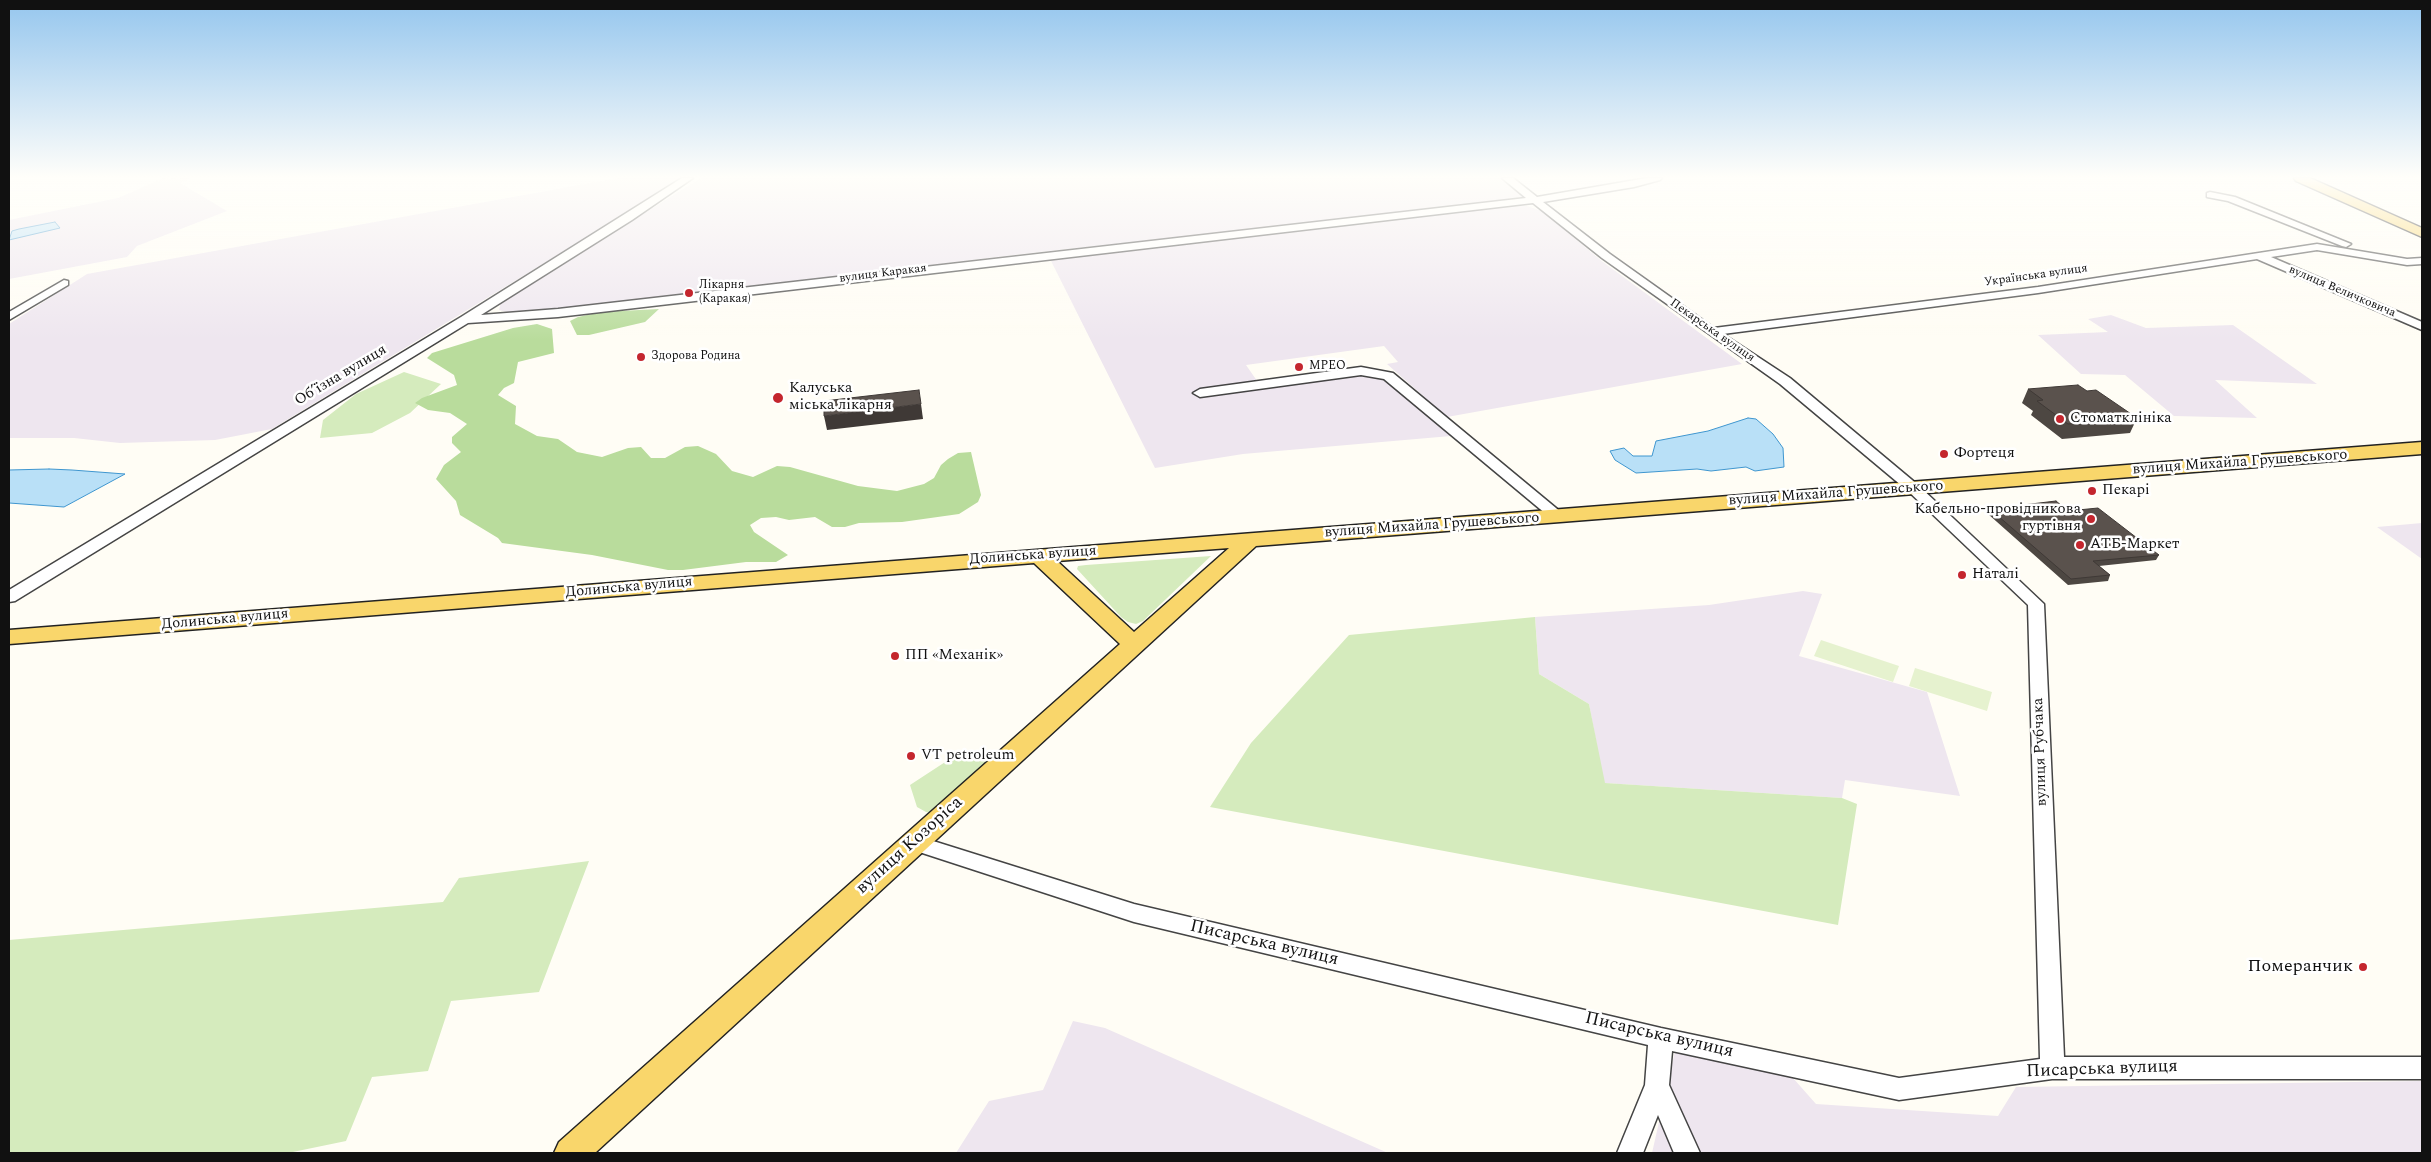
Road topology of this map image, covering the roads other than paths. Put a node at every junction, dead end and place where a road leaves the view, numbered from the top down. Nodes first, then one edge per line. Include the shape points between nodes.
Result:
1 (605, 232) edge
2 (1252, 232) edge
3 (1576, 232) edge
4 (2317, 232) edge
5 (2261, 257) junction
6 (2381, 258) junction
7 (2422, 261) edge
8 (64, 283) dead end
9 (9, 317) edge
10 (465, 320) junction
11 (2422, 326) edge
12 (1712, 332) junction
13 (1200, 393) dead end
14 (2422, 448) edge
15 (1914, 488) junction
16 (1557, 516) junction
17 (1250, 540) junction
18 (1039, 556) junction
19 (9, 597) edge
20 (9, 637) edge
21 (1133, 644) junction
22 (914, 843) junction
23 (1661, 1038) junction
24 (2052, 1068) junction
25 (2422, 1068) edge
26 (1657, 1085) junction
27 (571, 1153) edge
28 (1630, 1153) edge
29 (1687, 1153) edge

1 - 10 street, Обʼїзна вулиця
2 - 10 street, вулиця Каракая via 558,313
3 - 12 street, Пекарська вулиця
4 - 6 street
5 - 6 street, Українська вулиця via 2318,247
5 - 11 street, вулиця Величковича
5 - 12 street, Українська вулиця via 2028,292
6 - 7 street, Українська вулиця
8 - 9 street
10 - 19 street, Обʼїзна вулиця
12 - 15 street, Пекарська вулиця via 1786,380
13 - 16 street via 1361,371 1388,376
14 - 15 main road, вулиця Михайла Грушевського
15 - 16 main road, вулиця Михайла Грушевського
15 - 24 street, вулиця Рубчака via 2036,604
16 - 17 main road, вулиця Михайла Грушевського
17 - 18 main road, Долинська вулиця
17 - 21 main road, вулиця Козоріса
18 - 20 main road, Долинська вулиця
18 - 21 main road
21 - 22 main road, вулиця Козоріса
22 - 23 street, Писарська вулиця via 1134,913
22 - 27 main road, вулиця Козоріса
23 - 24 street, Писарська вулиця via 1899,1089
23 - 26 street
24 - 25 street, Писарська вулиця
26 - 28 street
26 - 29 street

